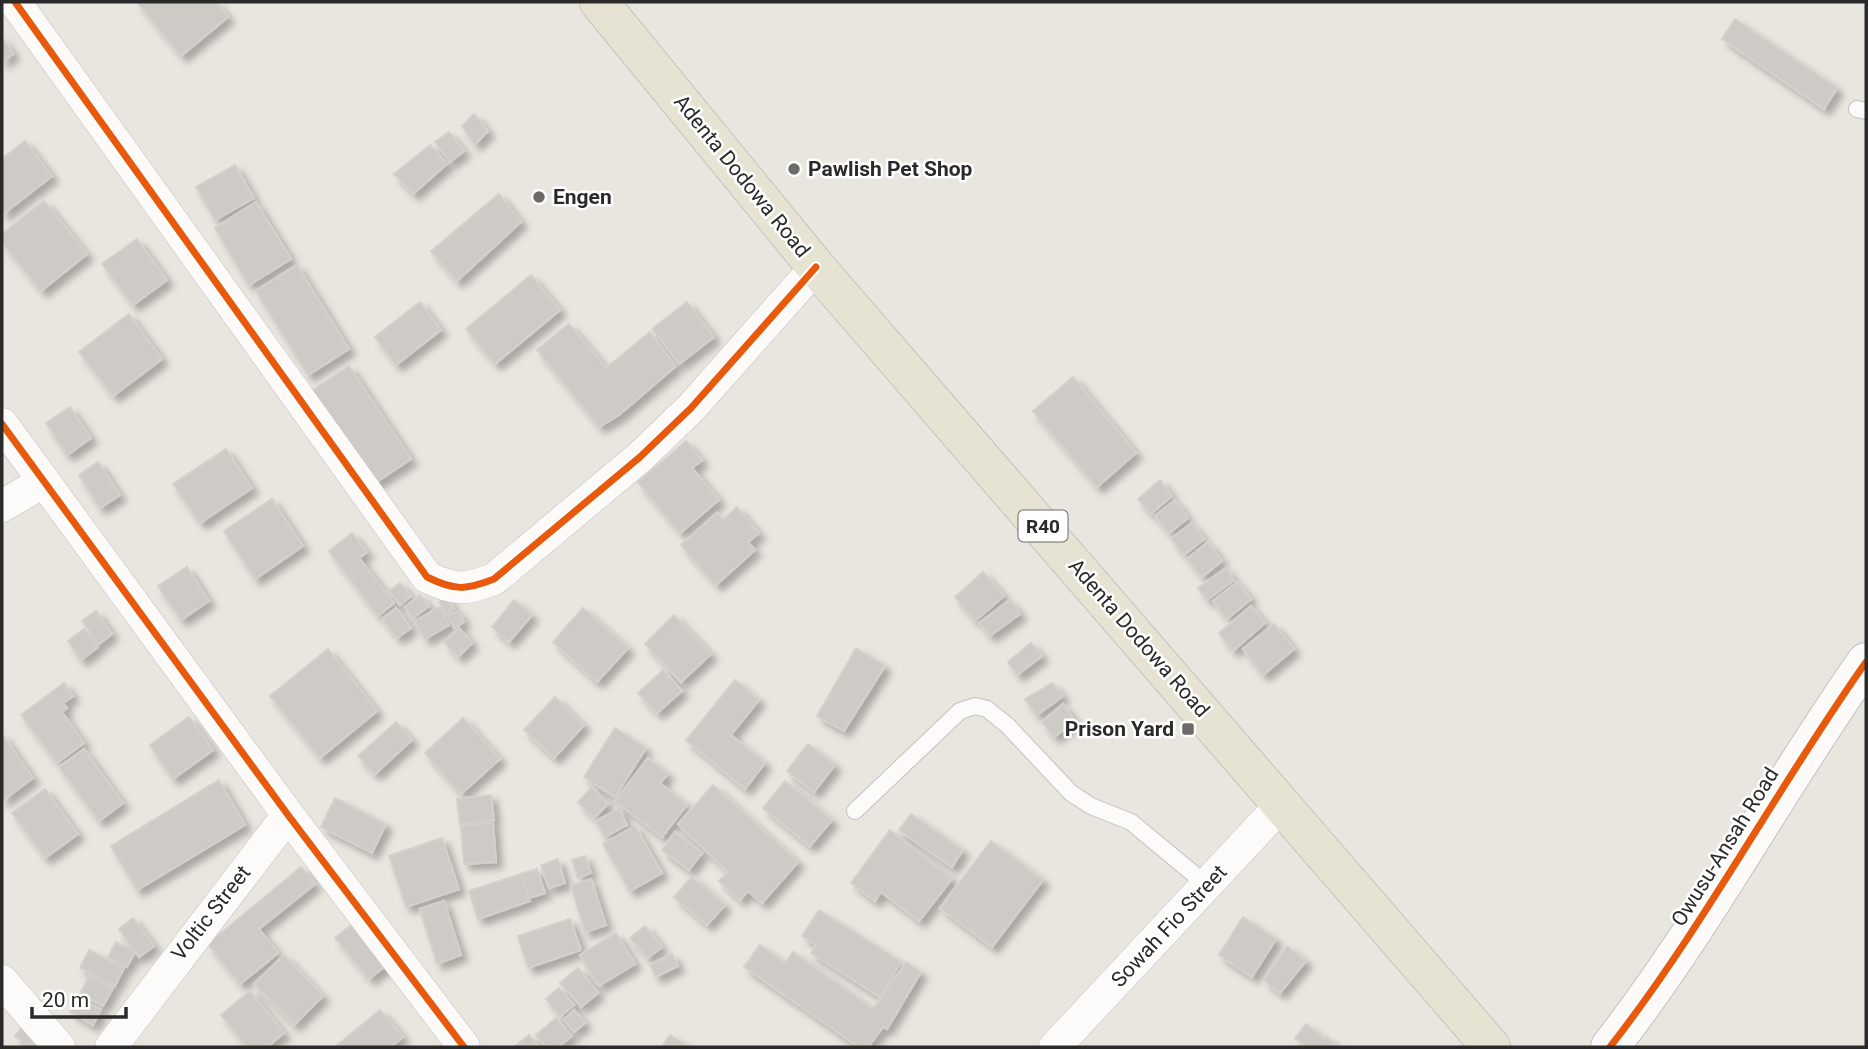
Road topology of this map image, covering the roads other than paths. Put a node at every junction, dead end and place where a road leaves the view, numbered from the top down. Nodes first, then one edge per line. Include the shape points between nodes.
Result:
1 (15, 2) edge
2 (599, 2) edge
3 (816, 267) junction
4 (2, 424) edge
5 (43, 482) junction
6 (2, 506) edge
7 (1866, 662) edge
8 (1282, 804) junction
9 (855, 811) dead end
10 (288, 815) junction
11 (1207, 885) junction
12 (2, 981) edge
13 (59, 1047) edge
14 (111, 1047) edge
15 (464, 1047) edge
16 (1055, 1047) edge
17 (1491, 1047) edge
18 (1610, 1047) edge

1 - 3 street via 427,577 445,586 468,589 494,579 640,457 733,364
2 - 3 main road, Adenta Dodowa Road / R40
3 - 8 main road, Adenta Dodowa Road / R40
4 - 5 street
5 - 6 street
5 - 10 street
7 - 18 street, Owusu-Ansah Road via 1816,732 1661,981
8 - 11 street, Sowah Fio Street
8 - 17 main road, Adenta Dodowa Road / R40
9 - 11 lane via 960,711 975,706 987,709 1007,725 1071,793 1131,822
10 - 14 street, Voltic Street
10 - 15 street
11 - 16 street, Sowah Fio Street
12 - 13 street

